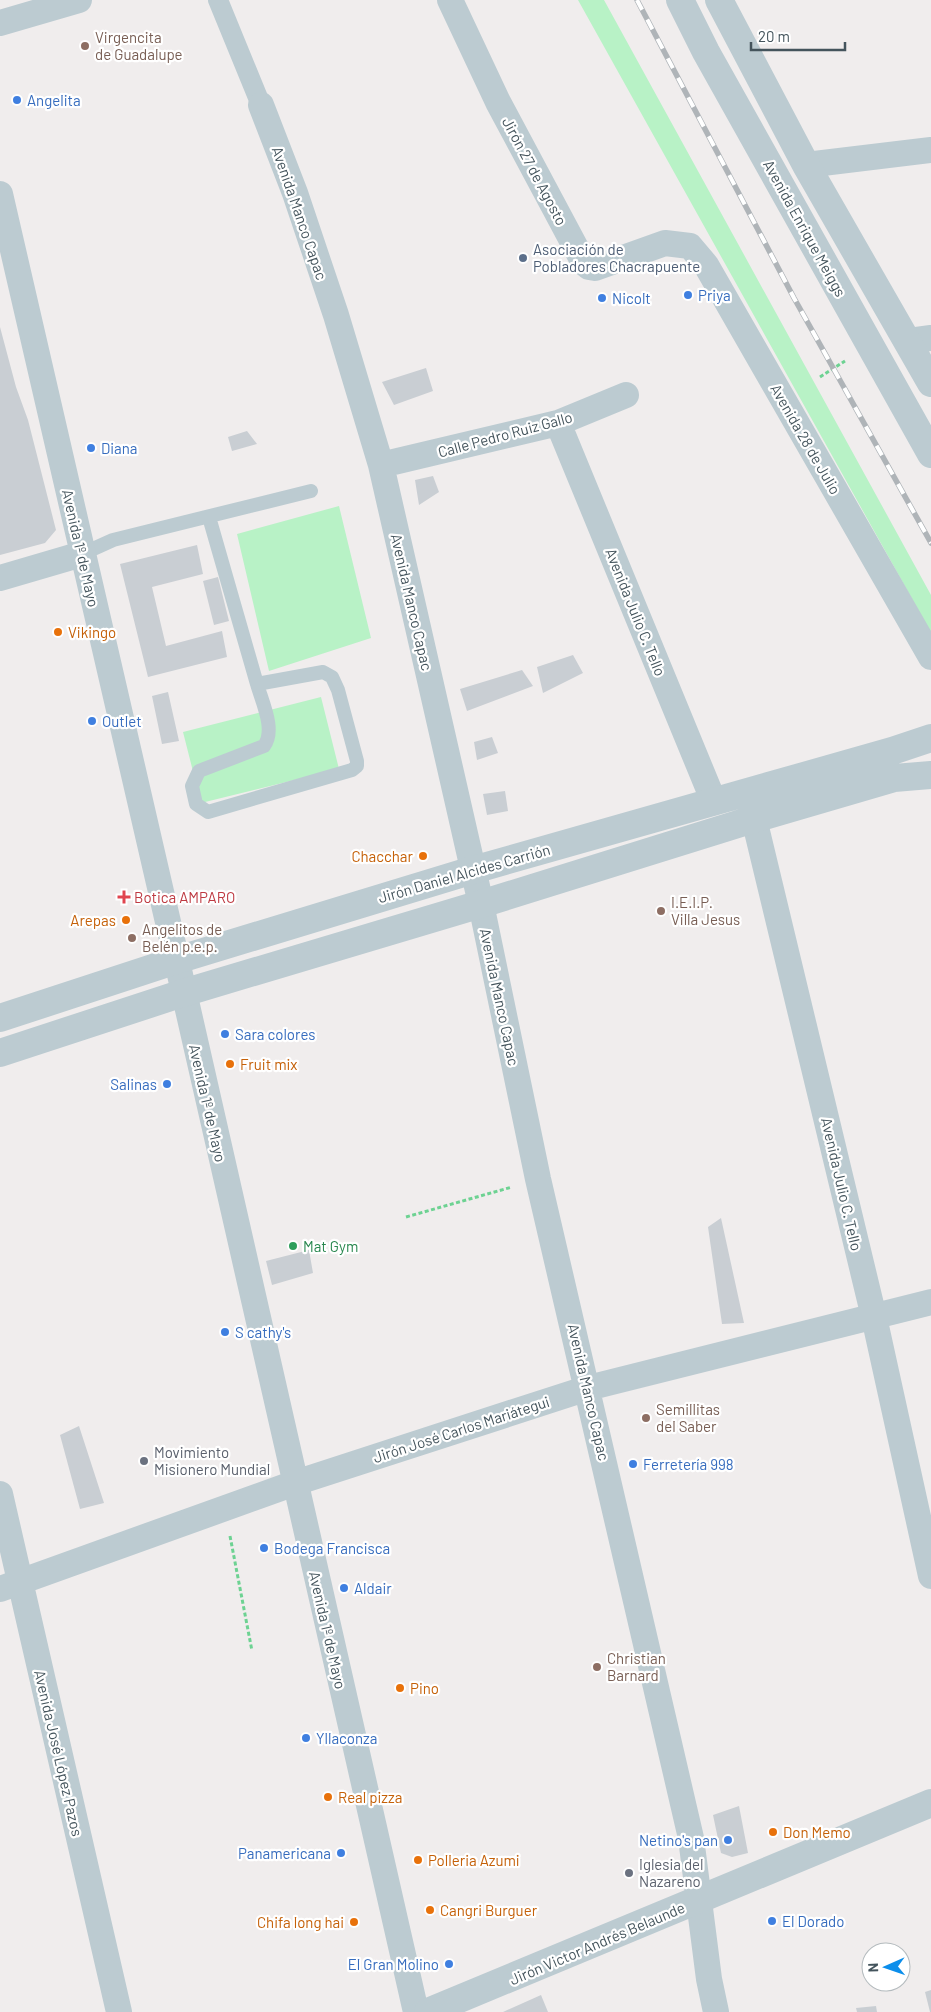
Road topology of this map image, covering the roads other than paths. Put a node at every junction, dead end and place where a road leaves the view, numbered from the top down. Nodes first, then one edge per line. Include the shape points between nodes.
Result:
1 (79, 0) edge
2 (218, 0) edge
3 (450, 0) edge
4 (680, 0) edge
5 (719, 0) edge
6 (0, 23) edge
7 (261, 105) joint
8 (931, 150) edge
9 (806, 166) junction
10 (0, 194) edge
11 (665, 243) joint
12 (920, 340) edge
13 (931, 383) edge
14 (626, 395) dead end
15 (558, 423) junction
16 (931, 454) edge
17 (381, 465) junction
18 (311, 491) dead end
19 (209, 517) junction
20 (82, 554) junction
21 (0, 578) edge
22 (931, 657) edge
23 (257, 684) junction
24 (931, 738) edge
25 (931, 775) edge
26 (714, 802) junction
27 (751, 806) junction
28 (473, 870) junction
29 (481, 904) junction
30 (177, 960) junction
31 (183, 993) junction
32 (0, 1018) edge
33 (0, 1053) edge
34 (931, 1302) edge
35 (874, 1317) junction
36 (588, 1388) junction
37 (295, 1482) junction
38 (0, 1494) edge
39 (931, 1576) edge
40 (10, 1585) edge
41 (931, 1803) edge
42 (700, 1899) junction
43 (119, 2012) edge
44 (416, 2012) edge
45 (428, 2012) edge
46 (716, 2012) edge

1 - 6 street
2 - 7 street, Avenida Manco Capac
3 - 11 street, Jirón 27 de Agosto via 498,102 584,263 595,268
4 - 16 street, Avenida Enrique Meiggs
5 - 9 street
7 - 17 street, Avenida Manco Capac via 336,316
8 - 9 street
9 - 12 street
10 - 20 street, Avenida 1º de Mayo
11 - 22 street, Avenida 28 de Julio via 690,246 706,266
12 - 13 street
14 - 15 street, Calle Pedro Ruiz Gallo
15 - 17 street, Calle Pedro Ruiz Gallo
15 - 26 street, Avenida Julio C. Tello
17 - 28 street, Avenida Manco Capac
18 - 19 lane
19 - 20 lane via 113,540
19 - 23 lane
20 - 21 street
20 - 30 street, Avenida 1º de Mayo
23 - 23 lane via 270,730 268,740 264,746 199,771 192,786 196,804 208,812 357,766 348,724 332,677 323,672
24 - 27 street, Jirón Daniel Alcides Carrión
25 - 27 street, Jirón Daniel Alcides Carrión via 894,778
26 - 27 street, Jirón Daniel Alcides Carrión
26 - 28 street, Jirón Daniel Alcides Carrión
27 - 29 street, Jirón Daniel Alcides Carrión
27 - 35 street, Avenida Julio C. Tello
28 - 29 street, Avenida Manco Capac
28 - 30 street, Jirón Daniel Alcides Carrión
29 - 31 street, Jirón Daniel Alcides Carrión
29 - 36 street, Avenida Manco Capac via 538,1179
30 - 31 street, Avenida 1º de Mayo
30 - 32 street, Jirón Daniel Alcides Carrión
31 - 33 street, Jirón Daniel Alcides Carrión
31 - 37 street, Avenida 1º de Mayo
34 - 35 street, Jirón José Carlos Mariátegui
35 - 36 street, Jirón José Carlos Mariátegui
35 - 39 street, Avenida Julio C. Tello
36 - 37 street, Jirón José Carlos Mariátegui
36 - 42 street, Avenida Manco Capac via 691,1838
37 - 40 street, Jirón José Carlos Mariátegui
37 - 44 street, Avenida 1º de Mayo
38 - 40 street, Avenida José López Pazos
40 - 43 street, Avenida José López Pazos
41 - 42 street, Jirón Victor Andrés Belaunde
42 - 45 street, Jirón Victor Andrés Belaunde
42 - 46 street, Avenida Manco Capac

